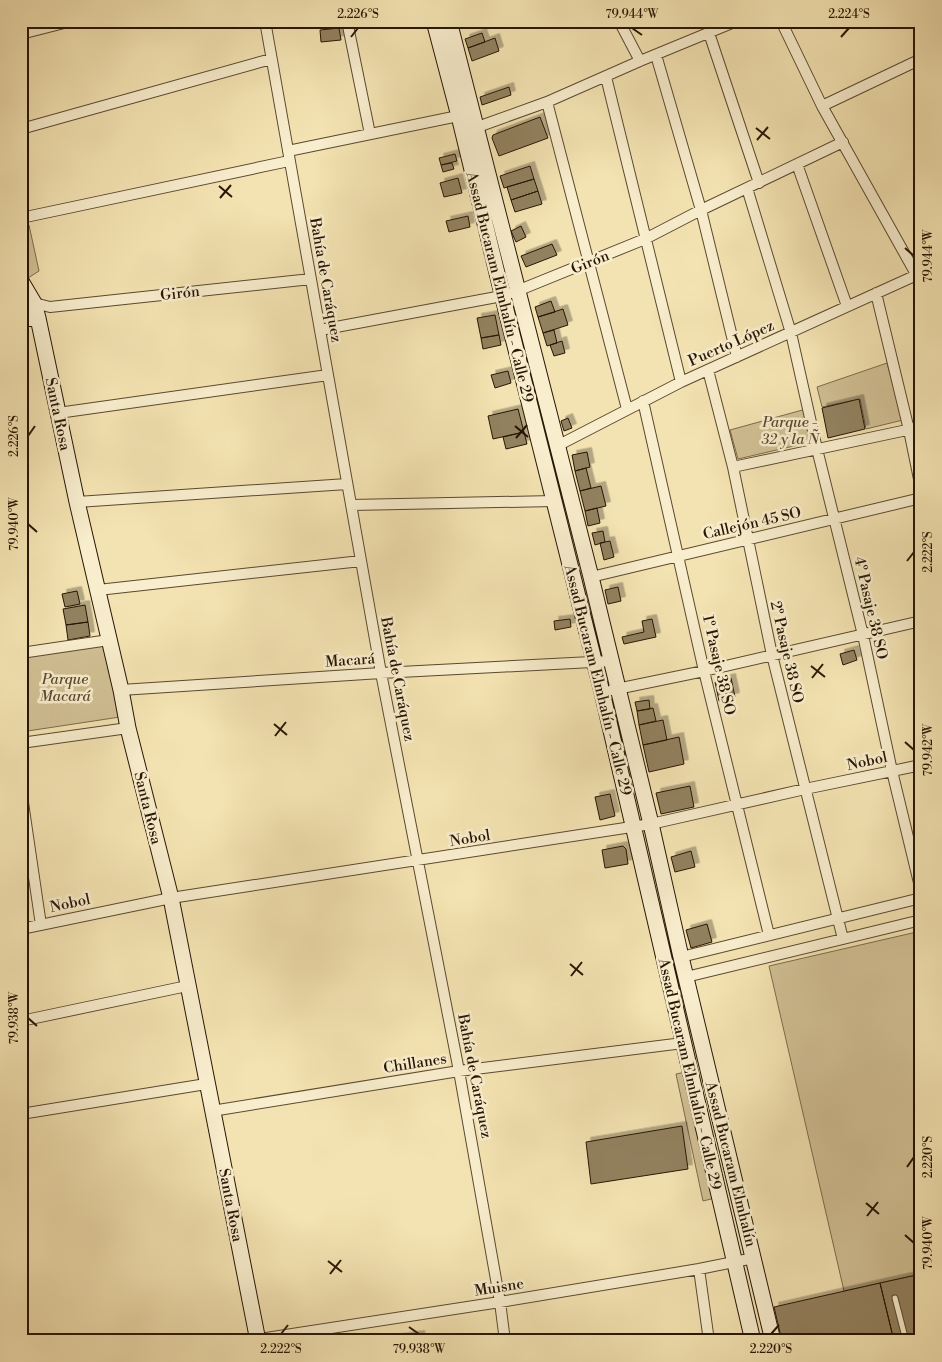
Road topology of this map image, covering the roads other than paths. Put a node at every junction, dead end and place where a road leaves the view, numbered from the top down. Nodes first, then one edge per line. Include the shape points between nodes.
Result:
1 (72, 21) edge
2 (264, 21) edge
3 (347, 21) edge
4 (434, 21) edge
5 (450, 21) edge
6 (620, 21) edge
7 (737, 21) edge
8 (781, 21) edge
9 (709, 33) junction
10 (21, 34) edge
11 (656, 55) junction
12 (921, 58) edge
13 (271, 59) junction
14 (640, 61) junction
15 (606, 77) junction
16 (547, 102) junction
17 (822, 106) junction
18 (466, 114) junction
19 (21, 129) edge
20 (470, 130) junction
21 (370, 134) junction
22 (843, 142) junction
23 (289, 156) junction
24 (797, 164) junction
25 (758, 183) junction
26 (747, 188) junction
27 (701, 210) junction
28 (21, 218) edge
29 (645, 239) junction
30 (588, 263) junction
31 (919, 277) edge
32 (311, 279) junction
33 (21, 281) edge
34 (517, 291) junction
35 (876, 293) junction
36 (502, 296) junction
37 (28, 303) edge
38 (847, 306) junction
39 (50, 307) junction
40 (38, 318) junction
41 (21, 319) edge
42 (320, 330) junction
43 (791, 333) junction
44 (737, 357) junction
45 (708, 370) junction
46 (328, 375) junction
47 (682, 382) junction
48 (644, 401) junction
49 (627, 409) junction
50 (58, 413) junction
51 (921, 427) edge
52 (909, 430) junction
53 (557, 446) junction
54 (817, 449) junction
55 (733, 467) junction
56 (348, 484) junction
57 (921, 490) edge
58 (921, 498) edge
59 (554, 501) junction
60 (77, 502) junction
61 (351, 505) junction
62 (834, 519) junction
63 (747, 540) junction
64 (679, 556) junction
65 (361, 561) junction
66 (591, 577) junction
67 (98, 590) junction
68 (921, 621) edge
69 (863, 635) junction
70 (109, 640) junction
71 (21, 652) edge
72 (772, 656) junction
73 (611, 662) junction
74 (594, 663) junction
75 (704, 672) junction
76 (381, 673) junction
77 (618, 689) junction
78 (121, 690) junction
79 (602, 692) junction
80 (128, 728) junction
81 (21, 743) edge
82 (921, 765) edge
83 (892, 771) junction
84 (21, 789) edge
85 (805, 789) junction
86 (737, 804) junction
87 (651, 824) junction
88 (634, 826) junction
89 (418, 861) junction
90 (921, 891) edge
91 (171, 898) junction
92 (921, 898) edge
93 (838, 919) junction
94 (921, 920) edge
95 (41, 925) junction
96 (21, 929) edge
97 (769, 935) junction
98 (843, 939) junction
99 (681, 958) junction
100 (686, 977) junction
101 (187, 986) junction
102 (21, 1021) edge
103 (682, 1043) junction
104 (459, 1071) junction
105 (206, 1084) junction
106 (212, 1111) junction
107 (21, 1114) edge
108 (754, 1258) junction
109 (734, 1263) junction
110 (698, 1269) junction
111 (895, 1298) dead end
112 (500, 1302) junction
113 (254, 1340) edge
114 (506, 1341) edge
115 (709, 1341) edge
116 (753, 1341) edge
117 (758, 1341) edge
118 (768, 1341) edge
119 (773, 1341) edge
120 (906, 1341) edge

1 - 10 street
2 - 13 street, Bahía de Caráquez
3 - 21 street
4 - 18 main road
5 - 18 main road, Assad Bucaram Elmhalín
6 - 14 street
7 - 9 street
8 - 17 street
9 - 11 street
9 - 25 street
11 - 14 street
11 - 27 street
12 - 17 street
13 - 19 street
13 - 23 street, Bahía de Caráquez
14 - 15 street
15 - 16 street
15 - 29 street
16 - 20 street
16 - 30 street
17 - 22 street
18 - 20 main road, Assad Bucaram Elmhalín
18 - 21 street
20 - 34 main road, Assad Bucaram Elmhalín
20 - 36 main road, Assad Bucaram Elmhalín - Calle 29
21 - 23 street
22 - 24 street, Girón
22 - 31 street
23 - 28 street
23 - 32 street, Bahía de Caráquez
24 - 25 street, Girón
24 - 38 street
25 - 26 street, Girón
26 - 27 street, Girón
26 - 43 street, 4º Pasaje 38 SO
27 - 29 street, Girón
27 - 44 street
29 - 30 street, Girón
29 - 47 street
30 - 34 street, Girón
30 - 49 street
31 - 35 street, Puerto López
32 - 39 street, Girón
32 - 42 street, Bahía de Caráquez
33 - 37 main road, Santa Rosa
34 - 36 street, Girón
34 - 53 main road, Assad Bucaram Elmhalín
35 - 38 street, Puerto López
35 - 52 street
36 - 42 street, Girón
36 - 59 main road, Assad Bucaram Elmhalín - Calle 29
37 - 39 street, Girón
37 - 40 main road, Santa Rosa
38 - 43 street, Puerto López
39 - 40 street
40 - 41 main road
40 - 50 main road, Santa Rosa
42 - 46 street, Bahía de Caráquez
43 - 44 street, Puerto López
43 - 54 street, 4º Pasaje 38 SO
44 - 45 street, Puerto López
45 - 47 street, Puerto López
45 - 55 street, 2º Pasaje 38 SO
46 - 50 street
46 - 56 street, Bahía de Caráquez
47 - 48 street, Puerto López
48 - 49 street, Puerto López
48 - 64 street, 1º Pasaje 38 SO
49 - 53 street, Puerto López
50 - 60 main road, Santa Rosa
51 - 52 street
52 - 54 street
52 - 57 street
53 - 66 main road, Assad Bucaram Elmhalín
54 - 55 street
54 - 62 street, 4º Pasaje 38 SO
55 - 63 street, 2º Pasaje 38 SO
56 - 60 street
56 - 61 street, Bahía de Caráquez
58 - 62 street, Callejón 45 SO
59 - 61 street
59 - 74 main road, Assad Bucaram Elmhalín - Calle 29
60 - 67 main road, Santa Rosa
61 - 65 street, Bahía de Caráquez
62 - 63 street, Callejón 45 SO
62 - 69 street, 4º Pasaje 38 SO
63 - 64 street, Callejón 45 SO
63 - 72 street, 2º Pasaje 38 SO
64 - 66 street, Callejón 45 SO
64 - 75 street, 1º Pasaje 38 SO
65 - 67 street
65 - 76 street, Bahía de Caráquez
66 - 73 main road, Assad Bucaram Elmhalín
67 - 70 main road, Santa Rosa
68 - 69 street
69 - 72 street
69 - 83 street, 4º Pasaje 38 SO
70 - 71 street
70 - 78 main road, Santa Rosa
72 - 75 street
72 - 85 street, 2º Pasaje 38 SO
73 - 74 street, Macará
73 - 77 main road, Assad Bucaram Elmhalín
74 - 76 street, Macará
74 - 79 main road, Assad Bucaram Elmhalín - Calle 29
75 - 77 street
75 - 86 street, 1º Pasaje 38 SO
76 - 78 street, Macará
76 - 89 street, Bahía de Caráquez
77 - 79 street
77 - 87 main road, Assad Bucaram Elmhalín
78 - 80 main road, Santa Rosa
79 - 88 main road, Assad Bucaram Elmhalín - Calle 29
80 - 81 street
80 - 91 main road, Santa Rosa
82 - 83 street, Nobol
83 - 85 street, Nobol
83 - 90 street, 4º Pasaje 38 SO
84 - 95 street
85 - 86 street, Nobol
85 - 93 street, 2º Pasaje 38 SO
86 - 87 street, Nobol
86 - 97 street, 1º Pasaje 38 SO
87 - 88 street, Nobol
87 - 99 main road, Assad Bucaram Elmhalín
88 - 89 street, Nobol
88 - 103 main road, Assad Bucaram Elmhalín - Calle 29
89 - 91 street, Nobol
89 - 104 street, Bahía de Caráquez
91 - 95 street, Nobol
91 - 101 main road, Santa Rosa
92 - 93 street
93 - 97 street
93 - 98 street, 2º Pasaje 38 SO
94 - 98 street
95 - 96 street, Nobol
97 - 99 street
98 - 100 street
99 - 100 main road, Assad Bucaram Elmhalín
100 - 108 main road, Assad Bucaram Elmhalín
101 - 102 street
101 - 105 main road, Santa Rosa
103 - 104 street, Chillanes
103 - 109 main road, Assad Bucaram Elmhalín - Calle 29
104 - 106 street, Chillanes
104 - 112 street, Bahía de Caráquez
105 - 106 main road, Santa Rosa
105 - 107 street
106 - 113 main road, Santa Rosa
108 - 109 street, Muisne
108 - 118 lane, Assad Bucaram Elmhalín via 752,1274
108 - 119 main road, Assad Bucaram Elmhalín
109 - 110 street, Muisne
109 - 116 main road, Assad Bucaram Elmhalín - Calle 29
109 - 117 lane, Assad Bucaram Elmhalín via 744,1277
110 - 112 street, Muisne
110 - 115 street
111 - 120 lane
112 - 113 street, Muisne
112 - 114 street, Bahía de Caráquez

